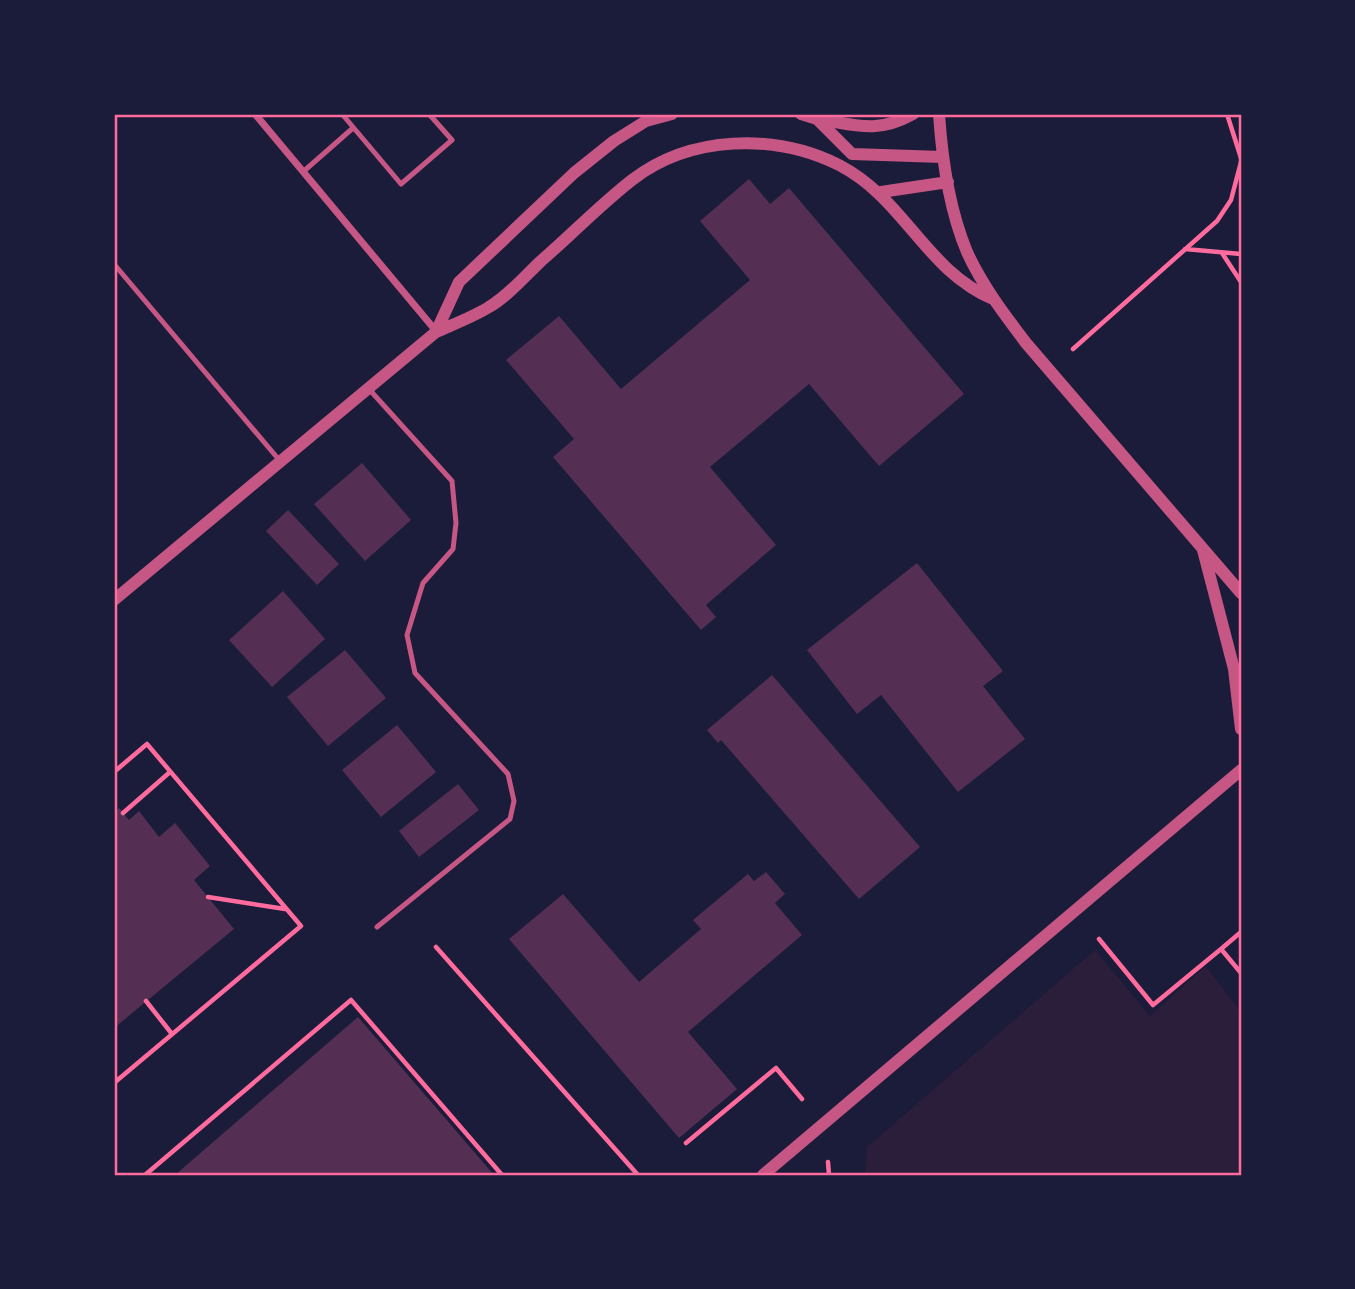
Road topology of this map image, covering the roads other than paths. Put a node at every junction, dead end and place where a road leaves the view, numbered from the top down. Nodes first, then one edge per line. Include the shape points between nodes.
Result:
1 (256, 114) edge
2 (342, 114) edge
3 (429, 114) edge
4 (672, 114) edge
5 (801, 114) edge
6 (913, 114) edge
7 (939, 114) edge
8 (817, 119) junction
9 (354, 128) junction
10 (942, 158) junction
11 (304, 171) junction
12 (948, 181) junction
13 (881, 192) junction
14 (114, 264) edge
15 (993, 299) junction
16 (436, 332) junction
17 (368, 387) junction
18 (280, 461) junction
19 (1202, 547) junction
20 (1241, 593) edge
21 (114, 600) edge
22 (1241, 729) edge
23 (1241, 770) edge
24 (377, 927) dead end
25 (763, 1175) edge

1 - 11 street
2 - 9 lane
3 - 9 lane via 452,140 401,184
4 - 16 street via 646,121 574,173 459,282
5 - 8 street
6 - 8 street via 895,124 870,129
7 - 10 street
8 - 10 street via 852,153
9 - 11 lane
10 - 12 street
11 - 16 street
12 - 13 street
12 - 15 street via 967,251
13 - 15 street via 934,256 969,289
13 - 16 street via 839,165 802,150 741,143 704,148 666,160 633,179 491,306
14 - 18 lane
15 - 19 street
16 - 17 street
17 - 18 street
17 - 24 lane via 452,481 453,549 423,583 407,635 415,673 508,774 514,801 510,819
18 - 21 street
19 - 20 street
19 - 22 street via 1234,669
23 - 25 street

